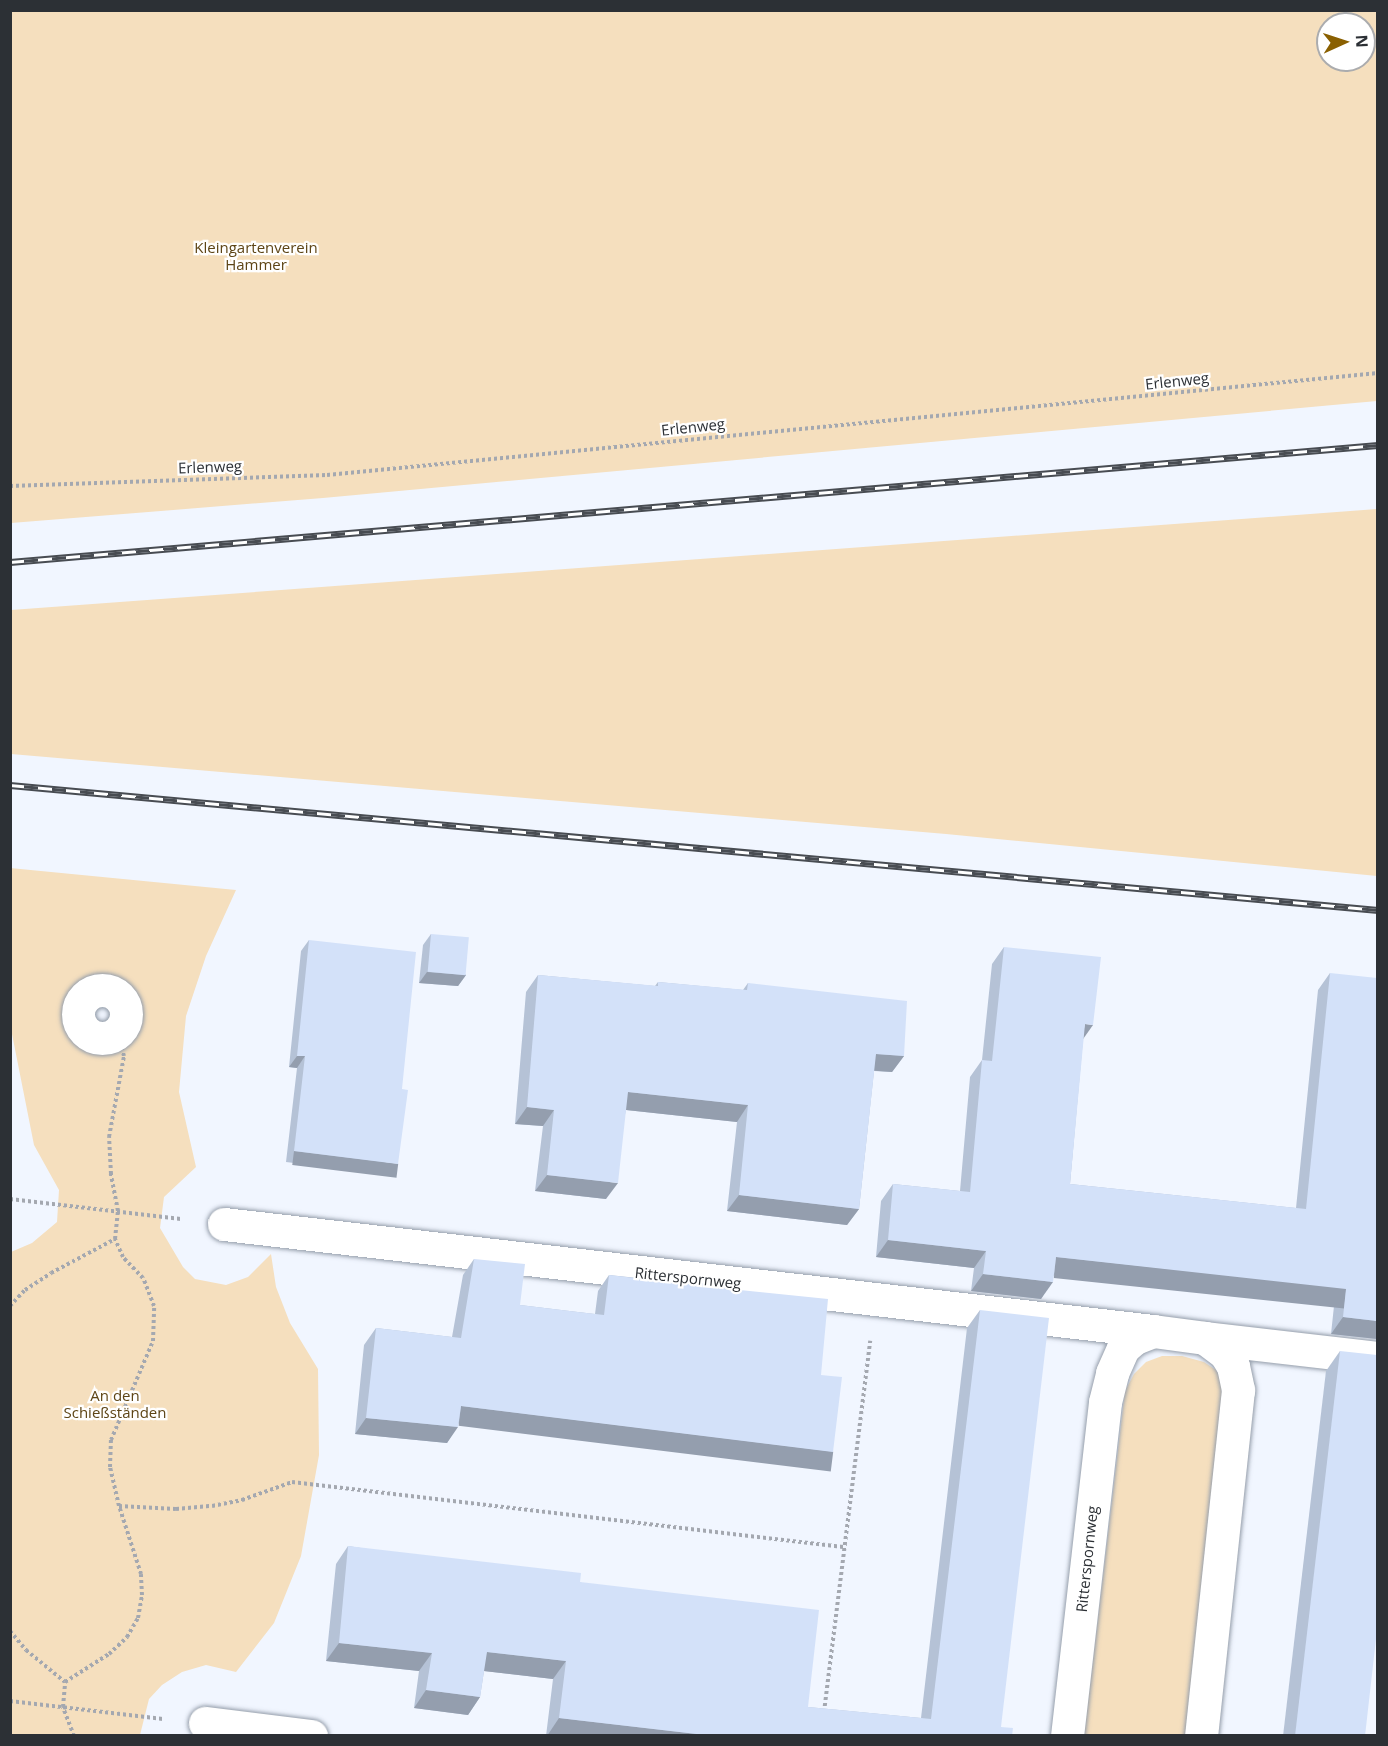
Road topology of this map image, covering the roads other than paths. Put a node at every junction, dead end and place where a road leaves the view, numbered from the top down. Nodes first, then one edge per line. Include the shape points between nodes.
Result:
1 (224, 1224) road end
2 (1153, 1331) junction
3 (1205, 1338) junction
4 (1377, 1358) edge
5 (205, 1723) road end
6 (311, 1736) edge
7 (1067, 1736) edge
8 (1201, 1736) edge

1 - 2 street, Ritterspornweg
2 - 3 street, Ritterspornweg
2 - 7 street, Ritterspornweg via 1123,1348 1105,1402
3 - 4 street, Ritterspornweg
3 - 8 street via 1225,1353 1233,1366 1238,1390
5 - 6 street

